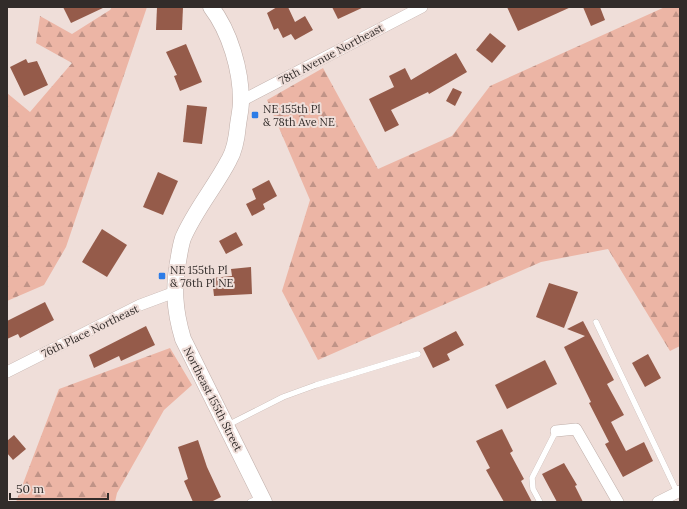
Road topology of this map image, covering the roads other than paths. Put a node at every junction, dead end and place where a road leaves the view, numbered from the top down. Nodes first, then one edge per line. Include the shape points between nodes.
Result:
1 (211, 7) edge
2 (422, 7) edge
3 (241, 101) junction
4 (174, 292) junction
5 (596, 322) dead end
6 (418, 354) dead end
7 (7, 372) edge
8 (226, 426) junction
9 (556, 430) joint
10 (679, 491) edge
11 (258, 500) edge
12 (540, 502) edge
13 (618, 502) edge
14 (658, 502) edge

1 - 3 street, Northeast 155th Street via 226,33 234,58
2 - 3 street, 78th Avenue Northeast
3 - 4 street, Northeast 155th Street via 237,136 230,159 195,214 183,239
4 - 7 street, 76th Place Northeast via 140,306
4 - 8 street, Northeast 155th Street via 183,339
5 - 10 lane
6 - 8 lane via 303,389
8 - 11 street, Northeast 155th Street
9 - 12 lane via 532,478 533,488
9 - 13 street via 576,429
10 - 14 street

